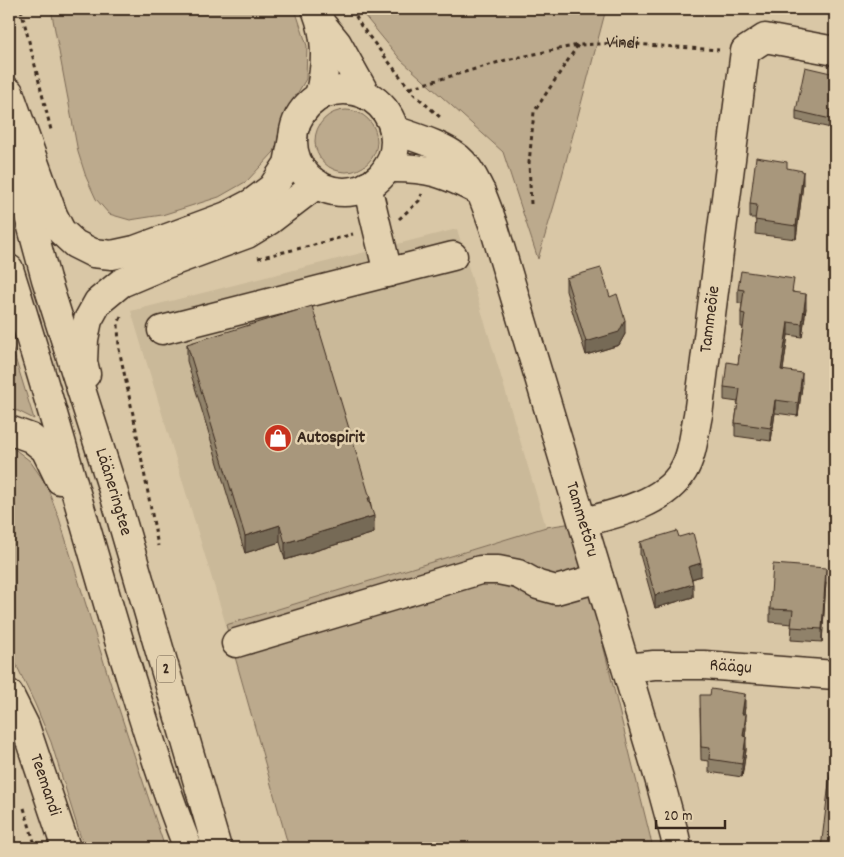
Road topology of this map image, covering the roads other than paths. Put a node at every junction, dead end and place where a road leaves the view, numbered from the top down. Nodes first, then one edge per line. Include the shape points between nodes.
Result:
1 (320, 17) edge
2 (835, 51) edge
3 (9, 92) edge
4 (366, 95) junction
5 (319, 96) junction
6 (394, 130) junction
7 (9, 136) edge
8 (293, 138) junction
9 (434, 158) junction
10 (387, 168) junction
11 (318, 184) junction
12 (367, 186) junction
13 (453, 256) dead end
14 (9, 269) edge
15 (388, 273) junction
16 (162, 330) dead end
17 (9, 430) edge
18 (113, 490) junction
19 (583, 522) junction
20 (87, 532) junction
21 (599, 578) junction
22 (236, 643) dead end
23 (626, 668) junction
24 (835, 675) edge
25 (9, 694) edge
26 (66, 848) edge
27 (188, 848) edge
28 (218, 848) edge
29 (676, 848) edge

1 - 4 main road
1 - 5 main road via 326,60
2 - 19 main road, Tammeõie via 765,38 745,51 698,416 689,458 683,472 656,497 633,509
3 - 8 main road via 61,231 75,244 94,253 112,255 135,250 227,216 252,203 272,188 288,164
4 - 5 main road via 351,90
4 - 6 main road via 379,104
5 - 8 main road via 306,107
6 - 9 main road, Tammetõru
6 - 10 main road via 395,146
7 - 18 main road, Lääneringtee / 2 via 46,278
8 - 11 main road via 299,165
9 - 10 main road, Tammetõru via 406,168
9 - 19 main road, Tammetõru via 459,159 481,192
10 - 12 main road
11 - 12 main road via 334,191 351,192
11 - 18 main road via 247,234 121,283 98,302 88,320 83,362
12 - 15 main road
13 - 15 main road
14 - 20 main road, Lääneringtee / 2
15 - 16 main road
17 - 20 main road via 31,438 45,449
18 - 28 main road, Lääneringtee / 2
19 - 21 main road, Tammetõru
20 - 27 main road, Lääneringtee / 2 via 149,738
21 - 22 main road via 556,590 538,586 518,574 480,570
21 - 23 main road, Tammetõru
23 - 24 main road, Räägu via 704,665
23 - 29 main road, Tammetõru
25 - 26 main road, Teemandi via 25,726

